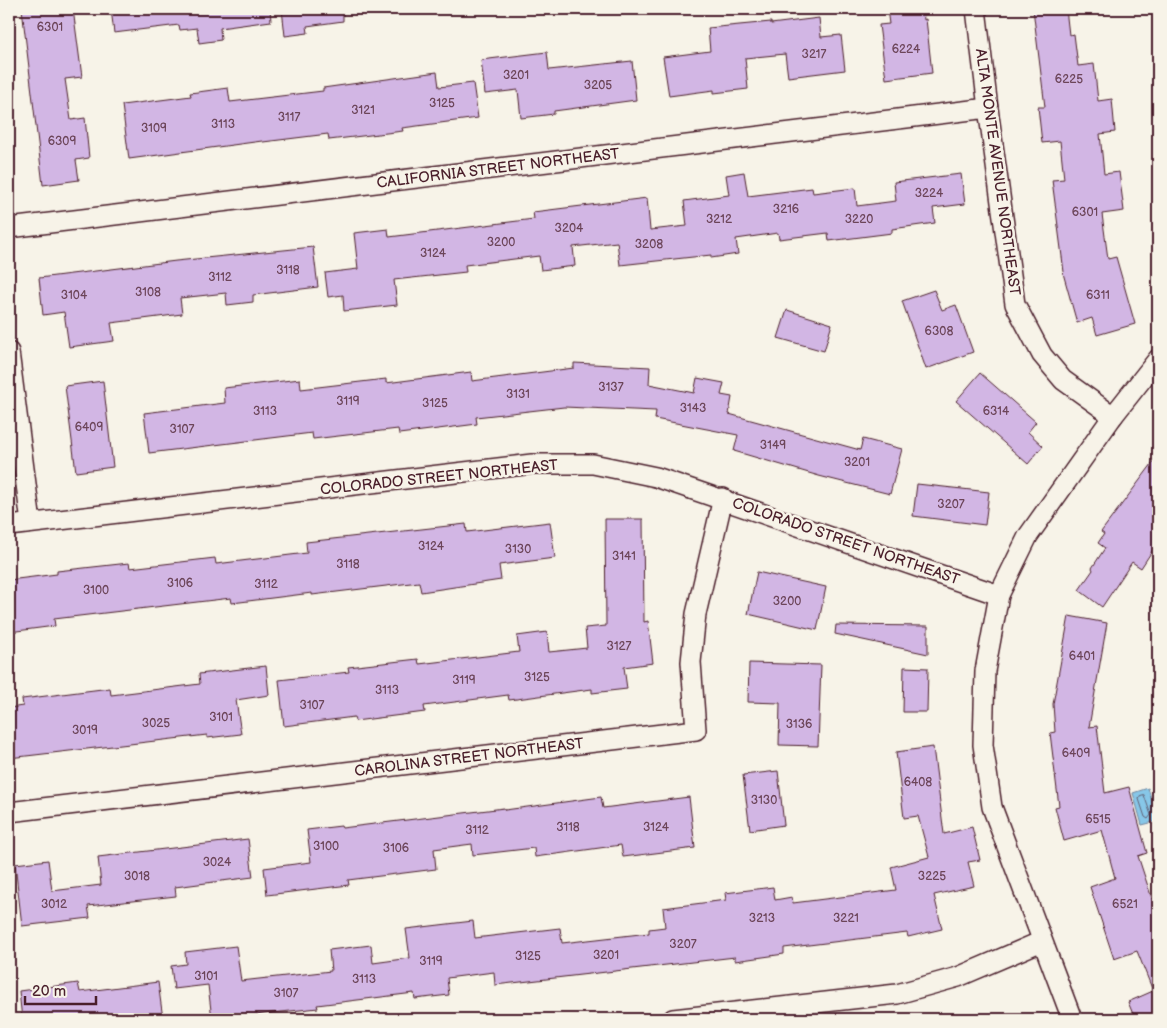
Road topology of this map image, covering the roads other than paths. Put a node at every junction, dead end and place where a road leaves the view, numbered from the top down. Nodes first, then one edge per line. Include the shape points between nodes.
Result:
1 (976, 9) edge
2 (988, 108) junction
3 (9, 228) edge
4 (9, 352) edge
5 (1158, 359) edge
6 (1113, 416) junction
7 (723, 498) junction
8 (31, 523) junction
9 (9, 526) edge
10 (999, 595) junction
11 (9, 812) edge
12 (1042, 941) junction
13 (673, 1019) edge
14 (1072, 1019) edge

1 - 2 street, ALTA MONTE AVENUE NORTHEAST
2 - 3 street, CALIFORNIA STREET NORTHEAST
2 - 6 street, ALTA MONTE AVENUE NORTHEAST via 1015,304 1042,356 1063,380
4 - 8 street
5 - 6 street
6 - 10 street via 1028,536
7 - 8 street, COLORADO STREET NORTHEAST via 656,476 593,464 532,464
7 - 10 street, COLORADO STREET NORTHEAST
7 - 11 street, CAROLINA STREET NORTHEAST via 696,614 691,662 696,730
8 - 9 street, COLORADO STREET NORTHEAST
10 - 12 street via 985,671 983,745 992,808
12 - 13 street via 958,977 897,994
12 - 14 street

